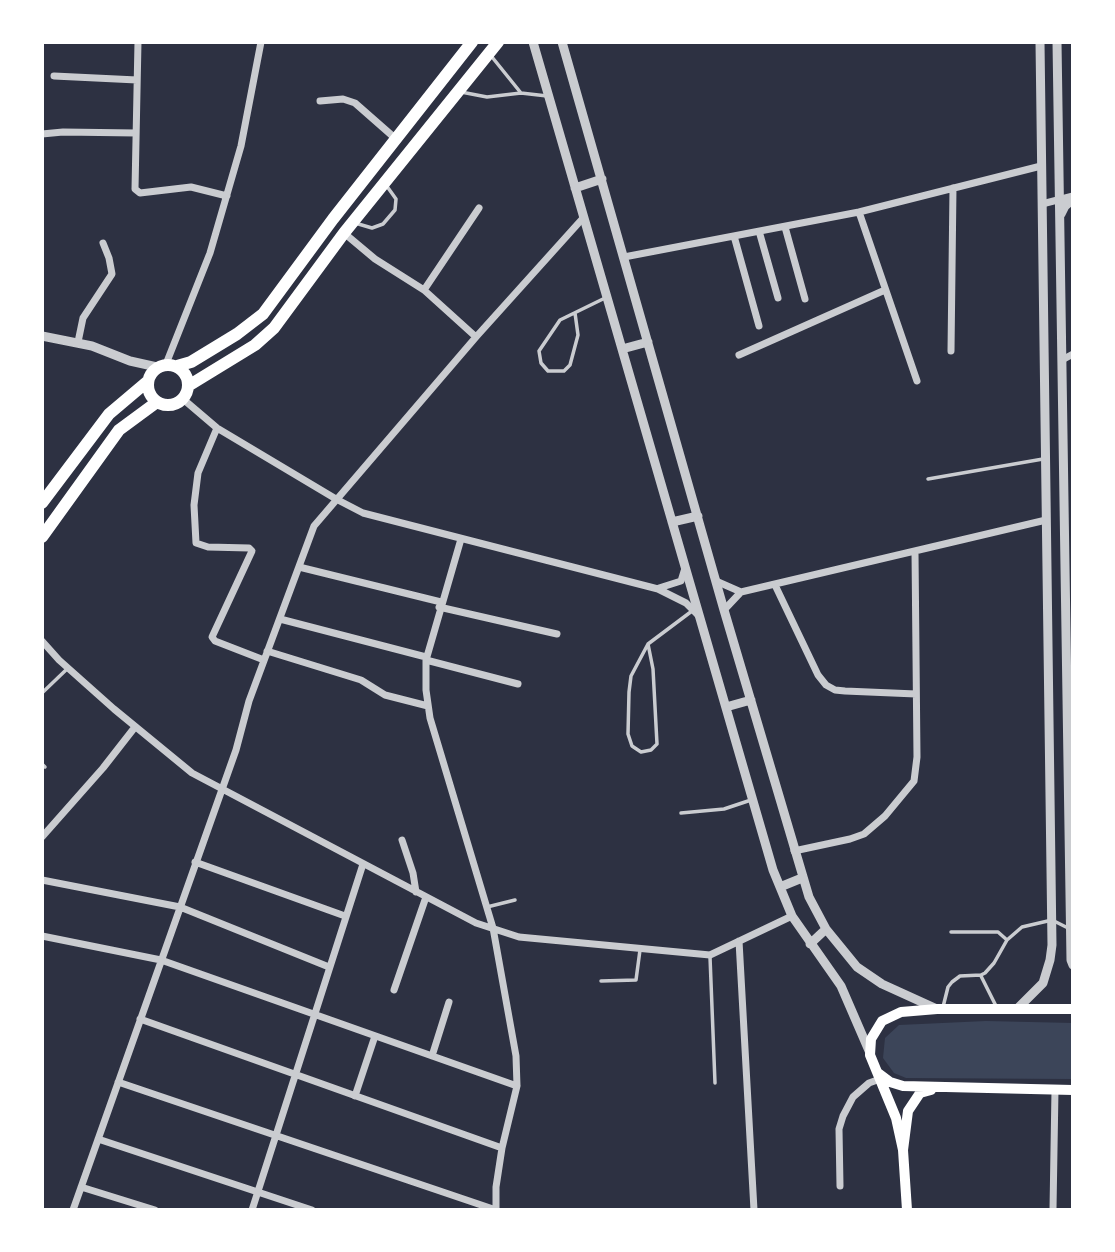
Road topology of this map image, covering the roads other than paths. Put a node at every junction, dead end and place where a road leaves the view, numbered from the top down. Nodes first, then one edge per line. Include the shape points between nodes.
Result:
1 (138, 42) edge
2 (261, 42) edge
3 (472, 42) edge
4 (498, 42) edge
5 (533, 42) edge
6 (562, 42) edge
7 (1040, 42) edge
8 (1057, 42) edge
9 (488, 53) junction
10 (54, 76) dead end
11 (137, 80) junction
12 (458, 91) junction
13 (521, 93) junction
14 (549, 96) junction
15 (320, 101) dead end
16 (136, 133) junction
17 (42, 134) edge
18 (396, 140) junction
19 (1041, 166) junction
20 (602, 179) junction
21 (385, 183) junction
22 (575, 188) junction
23 (953, 188) junction
24 (227, 196) junction
25 (1073, 198) edge
26 (1059, 201) junction
27 (1042, 204) junction
28 (479, 208) dead end
29 (859, 212) junction
30 (584, 217) junction
31 (1060, 218) junction
32 (353, 222) junction
33 (785, 227) junction
34 (760, 231) junction
35 (344, 233) junction
36 (734, 236) junction
37 (103, 243) dead end
38 (624, 257) junction
39 (424, 290) junction
40 (886, 290) junction
41 (607, 297) junction
42 (778, 298) dead end
43 (805, 299) dead end
44 (575, 313) junction
45 (759, 326) dead end
46 (42, 335) edge
47 (476, 337) junction
48 (78, 342) junction
49 (648, 342) junction
50 (622, 349) junction
51 (951, 351) dead end
52 (1073, 354) edge
53 (739, 355) dead end
54 (1062, 359) junction
55 (166, 366) junction
56 (148, 381) junction
57 (917, 381) dead end
58 (188, 386) junction
59 (183, 399) junction
60 (157, 402) junction
61 (217, 428) junction
62 (1045, 459) junction
63 (928, 479) dead end
64 (1064, 480) junction
65 (1046, 484) junction
66 (45, 495) edge
67 (336, 499) junction
68 (698, 516) junction
69 (1069, 516) edge
70 (1046, 520) junction
71 (673, 522) junction
72 (42, 537) edge
73 (461, 539) junction
74 (915, 552) junction
75 (685, 566) junction
76 (299, 567) junction
77 (716, 581) junction
78 (775, 585) junction
79 (658, 589) junction
80 (741, 592) junction
81 (440, 605) junction
82 (724, 610) junction
83 (697, 613) junction
84 (280, 619) junction
85 (557, 635) dead end
86 (42, 640) edge
87 (648, 644) junction
88 (267, 651) junction
89 (426, 659) junction
90 (264, 660) junction
91 (68, 667) junction
92 (518, 684) dead end
93 (1070, 690) edge
94 (42, 693) edge
95 (916, 694) junction
96 (751, 700) junction
97 (428, 706) junction
98 (726, 707) junction
99 (135, 727) junction
100 (221, 789) junction
101 (753, 799) junction
102 (681, 813) dead end
103 (1071, 833) edge
104 (42, 837) edge
105 (402, 840) dead end
106 (794, 851) junction
107 (195, 862) junction
108 (363, 864) junction
109 (413, 873) junction
110 (802, 878) junction
111 (42, 882) edge
112 (403, 885) junction
113 (780, 887) junction
114 (416, 892) junction
115 (426, 897) junction
116 (515, 900) dead end
117 (487, 906) junction
118 (180, 907) junction
119 (345, 916) junction
120 (792, 916) junction
121 (1052, 920) junction
122 (493, 929) junction
123 (826, 929) junction
124 (1070, 930) junction
125 (951, 932) dead end
126 (42, 936) edge
127 (1007, 940) junction
128 (739, 941) junction
129 (810, 944) junction
130 (640, 948) junction
131 (710, 955) junction
132 (161, 960) junction
133 (1073, 965) edge
134 (329, 967) junction
135 (981, 975) junction
136 (600, 981) dead end
137 (394, 990) dead end
138 (449, 1002) dead end
139 (997, 1008) junction
140 (1018, 1008) junction
141 (940, 1009) junction
142 (1073, 1009) edge
143 (314, 1014) junction
144 (140, 1019) junction
145 (375, 1036) junction
146 (432, 1056) junction
147 (872, 1059) junction
148 (295, 1074) junction
149 (880, 1079) junction
150 (118, 1082) junction
151 (715, 1083) dead end
152 (517, 1086) junction
153 (938, 1088) junction
154 (1055, 1090) junction
155 (1073, 1090) edge
156 (355, 1096) junction
157 (276, 1136) junction
158 (98, 1139) junction
159 (502, 1147) junction
160 (903, 1150) junction
161 (840, 1186) dead end
162 (81, 1187) junction
163 (258, 1192) junction
164 (1053, 1209) edge
165 (73, 1210) edge
166 (155, 1210) edge
167 (252, 1210) edge
168 (312, 1210) edge
169 (496, 1210) edge
170 (754, 1210) edge
171 (906, 1210) edge

1 - 11 street
2 - 24 street
3 - 18 highway
4 - 9 highway
5 - 14 street
6 - 20 street
7 - 19 street
8 - 26 street
9 - 12 highway
9 - 13 lane
10 - 11 street
11 - 16 street
12 - 13 lane via 486,97
12 - 21 highway
13 - 14 lane
14 - 22 street
15 - 18 street via 355,103
16 - 17 street
16 - 24 street via 137,192 191,187
18 - 55 highway via 258,319 191,362
19 - 23 street
19 - 27 street
20 - 22 street
20 - 38 street
21 - 32 highway
21 - 32 lane via 396,199 395,210 383,224 372,228
22 - 30 street
23 - 29 street
23 - 51 street
24 - 55 street
25 - 26 street
25 - 31 street
26 - 27 street
26 - 31 street
27 - 62 street
28 - 39 street
29 - 33 street
29 - 40 street
30 - 41 street
30 - 47 street
31 - 54 street
32 - 35 highway
33 - 34 street
33 - 43 street
34 - 36 street
34 - 42 street
35 - 39 street via 375,260
35 - 58 highway via 265,337
36 - 38 street
36 - 45 street
37 - 48 street via 111,277 83,318
38 - 49 street
39 - 47 street
40 - 53 street
40 - 57 street
41 - 44 lane
41 - 50 street
44 - 44 lane via 560,320 539,351 548,371 570,365 578,335
46 - 48 street
47 - 67 street
48 - 55 street via 130,361
49 - 50 street
49 - 68 street
50 - 71 street
52 - 54 street
54 - 64 street
55 - 56 highway via 151,373
55 - 58 highway via 186,374
56 - 60 highway via 149,393
56 - 66 highway via 109,414
58 - 59 highway
59 - 60 highway via 170,405
59 - 61 street
60 - 72 highway via 119,430
61 - 67 street
61 - 90 street via 198,473 196,543 249,548 252,553 212,636
62 - 63 lane
62 - 65 street
64 - 65 street
64 - 69 street
65 - 70 street
67 - 73 street via 363,513
67 - 76 street via 314,526
68 - 71 street
68 - 77 street
69 - 93 street
70 - 74 street
70 - 121 street
71 - 75 street
73 - 79 street
73 - 81 street
74 - 78 street
74 - 95 street
75 - 79 street via 681,581
75 - 83 street
76 - 81 street
76 - 84 street
77 - 80 street
77 - 82 street
78 - 80 street
78 - 95 street via 826,685 845,691
79 - 83 street
80 - 82 street
81 - 85 street
81 - 89 street
82 - 96 street
83 - 87 lane
83 - 98 street
84 - 88 street
84 - 89 street
86 - 91 street
87 - 87 lane via 657,744 641,752 632,746 628,734 629,692 631,676
88 - 90 street
88 - 97 street
89 - 92 street
89 - 97 street
90 - 100 street
91 - 94 lane
91 - 99 street
93 - 103 street
95 - 106 street via 916,772 909,789 864,834
96 - 98 street
96 - 106 street
97 - 117 street
98 - 101 street
99 - 100 street via 192,773
99 - 104 street
100 - 107 street
100 - 108 street
101 - 102 lane via 724,809
101 - 113 street
103 - 124 street
105 - 109 street
106 - 110 street
107 - 118 street
107 - 119 street
108 - 112 street
108 - 119 street
109 - 112 street
109 - 114 street
110 - 113 street
110 - 123 street
111 - 118 street
112 - 114 street
113 - 120 street
114 - 115 street
115 - 122 street
115 - 137 street
116 - 117 lane
117 - 122 street
118 - 132 street
118 - 134 street
119 - 134 street
120 - 128 street
120 - 129 street
121 - 124 lane
121 - 127 lane via 1023,927
121 - 140 street via 1050,960 1043,983
122 - 130 street via 519,937
122 - 152 street via 516,1056
123 - 129 street
123 - 141 street via 863,971
124 - 133 street
125 - 127 lane via 998,932
126 - 132 street
127 - 135 lane
128 - 131 street
128 - 170 street
129 - 147 street via 841,986
130 - 131 street
130 - 136 lane via 636,980
131 - 151 lane
132 - 143 street
132 - 144 street
134 - 143 street
135 - 139 lane
135 - 141 lane via 956,979
138 - 146 street
139 - 140 main road
139 - 141 main road
140 - 142 main road
141 - 147 main road via 888,1017 874,1032
143 - 145 street
143 - 148 street
144 - 148 street
144 - 150 street
145 - 146 street
145 - 156 street
146 - 152 street
147 - 149 main road
147 - 153 main road via 884,1078 896,1085
148 - 156 street
148 - 157 street
149 - 160 main road
149 - 161 street via 853,1097 843,1116
150 - 157 street
150 - 158 street
152 - 159 street
153 - 154 main road
153 - 160 main road via 914,1098
154 - 155 main road
154 - 164 street
156 - 159 street
157 - 163 street
157 - 169 street
158 - 162 street
158 - 163 street
159 - 169 street
160 - 171 main road
162 - 165 street
162 - 166 street
163 - 167 street
163 - 168 street

